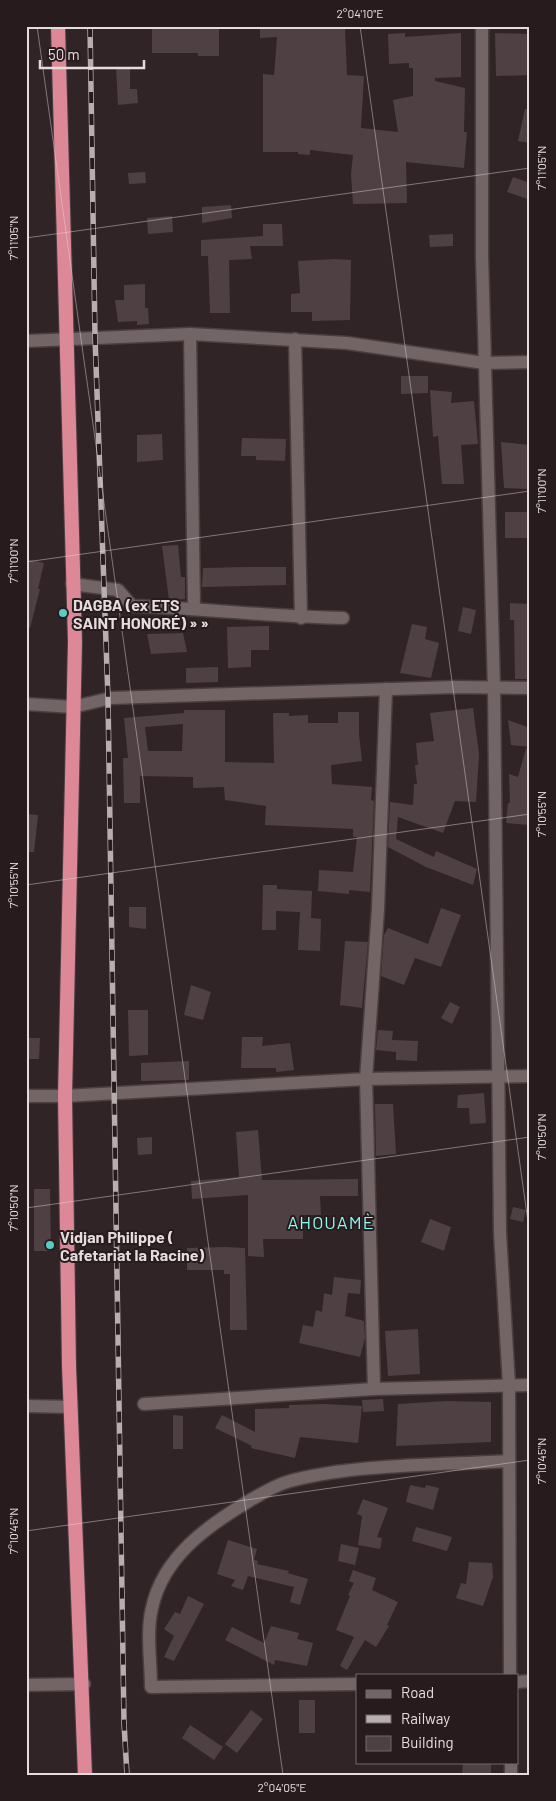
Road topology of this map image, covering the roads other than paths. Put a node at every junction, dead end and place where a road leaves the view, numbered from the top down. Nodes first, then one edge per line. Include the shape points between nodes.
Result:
1 (58, 26) edge
2 (482, 26) edge
3 (190, 334) junction
4 (66, 338) junction
5 (295, 339) junction
6 (26, 341) edge
7 (530, 362) edge
8 (484, 363) junction
9 (72, 584) junction
10 (194, 608) junction
11 (301, 618) junction
12 (342, 618) dead end
13 (494, 688) junction
14 (530, 688) edge
15 (386, 689) junction
16 (26, 704) edge
17 (73, 706) junction
18 (497, 1076) junction
19 (530, 1076) edge
20 (366, 1079) junction
21 (26, 1096) edge
22 (65, 1096) junction
23 (509, 1385) junction
24 (530, 1385) edge
25 (374, 1389) junction
26 (144, 1404) dead end
27 (26, 1406) edge
28 (71, 1407) junction
29 (509, 1461) junction
30 (510, 1674) edge
31 (84, 1684) junction
32 (356, 1684) edge
33 (26, 1685) edge
34 (86, 1775) edge

1 - 4 highway
2 - 8 street
3 - 4 street
3 - 5 street
3 - 10 street
4 - 6 street
4 - 9 highway
5 - 8 street via 347,342
5 - 11 street
7 - 8 street
8 - 13 street
9 - 10 street via 118,590 132,606
9 - 17 highway via 75,642
10 - 11 street
11 - 12 street
13 - 14 street
13 - 15 street
13 - 18 street
15 - 17 street via 111,698
15 - 20 street via 378,909
16 - 17 street
17 - 22 highway
18 - 19 street
18 - 20 street
18 - 23 street via 500,1233
20 - 22 street
20 - 25 street
21 - 22 street
22 - 28 highway
23 - 24 street
23 - 25 street
23 - 29 street
25 - 26 street
27 - 28 street
28 - 31 highway
29 - 30 street
29 - 32 street via 377,1469 288,1482 264,1493 202,1532 172,1564 160,1584 152,1609 151,1687
31 - 33 street
31 - 34 highway

